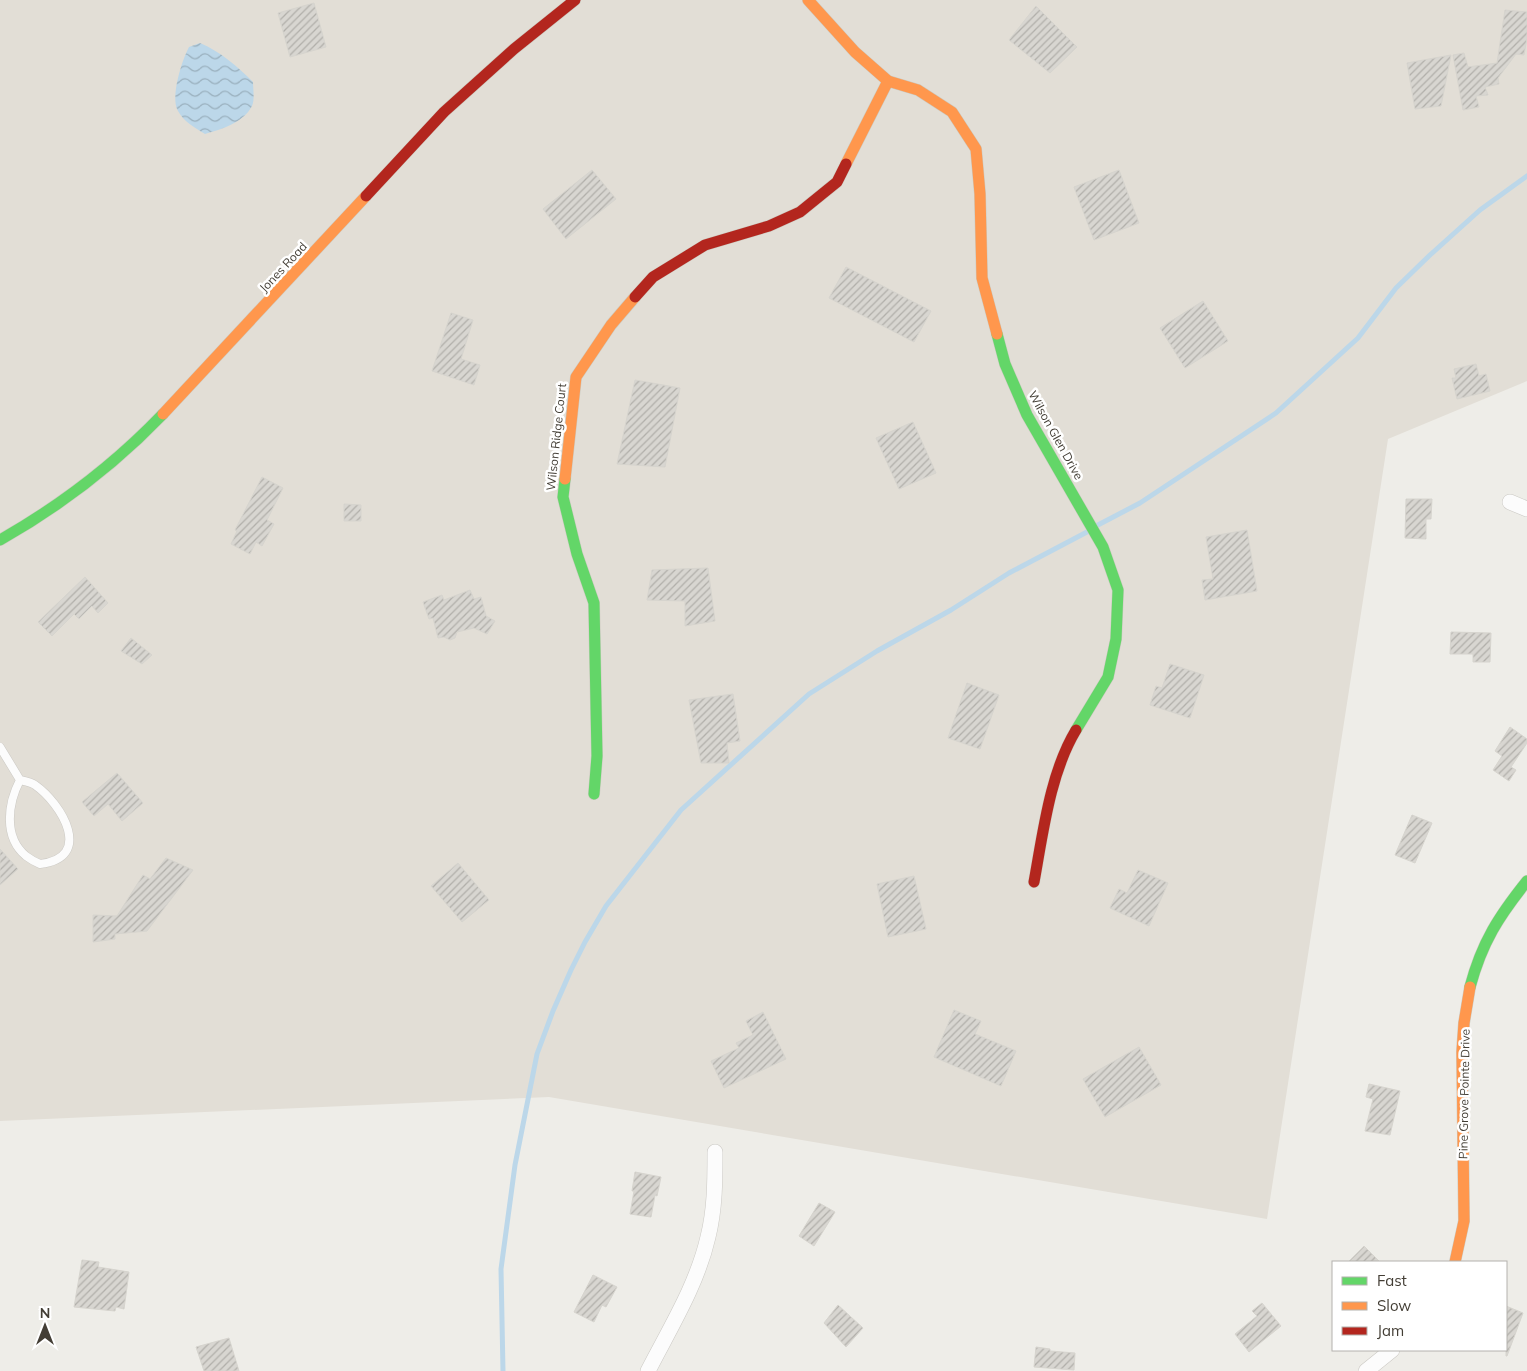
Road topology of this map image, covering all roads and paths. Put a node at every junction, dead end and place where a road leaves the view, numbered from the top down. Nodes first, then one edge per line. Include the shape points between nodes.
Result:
1 (575, 0) edge
2 (808, 0) edge
3 (888, 81) junction
4 (1510, 502) dead end
5 (1527, 509) edge
6 (0, 540) edge
7 (0, 747) edge
8 (20, 780) junction
9 (594, 794) dead end
10 (1527, 881) edge
11 (1034, 882) dead end
12 (715, 1152) dead end
13 (1455, 1261) edge
14 (1391, 1351) edge
15 (648, 1371) edge
16 (1366, 1371) edge

1 - 6 street, Jones Road via 444,112 136,442 85,484
2 - 3 street, Wilson Glen Drive via 855,52
3 - 9 street, Wilson Ridge Court via 837,182 800,212 769,226 705,245 653,277 611,324 576,377 563,497 577,554 594,603 597,756
3 - 11 street, Wilson Glen Drive via 918,90 952,112 976,149 982,278 1004,364 1027,415 1103,547 1118,590 1116,639 1108,677 1070,740 1051,793
4 - 5 street
7 - 8 lane
8 - 8 lane via 33,783 51,799 62,817 68,831 69,846 64,856 40,864 25,855 14,840 9,812
10 - 13 street, Pine Grove Pointe Drive via 1505,908 1486,941 1471,980 1461,1082 1463,1223
12 - 15 street via 713,1210 700,1265
14 - 16 street

